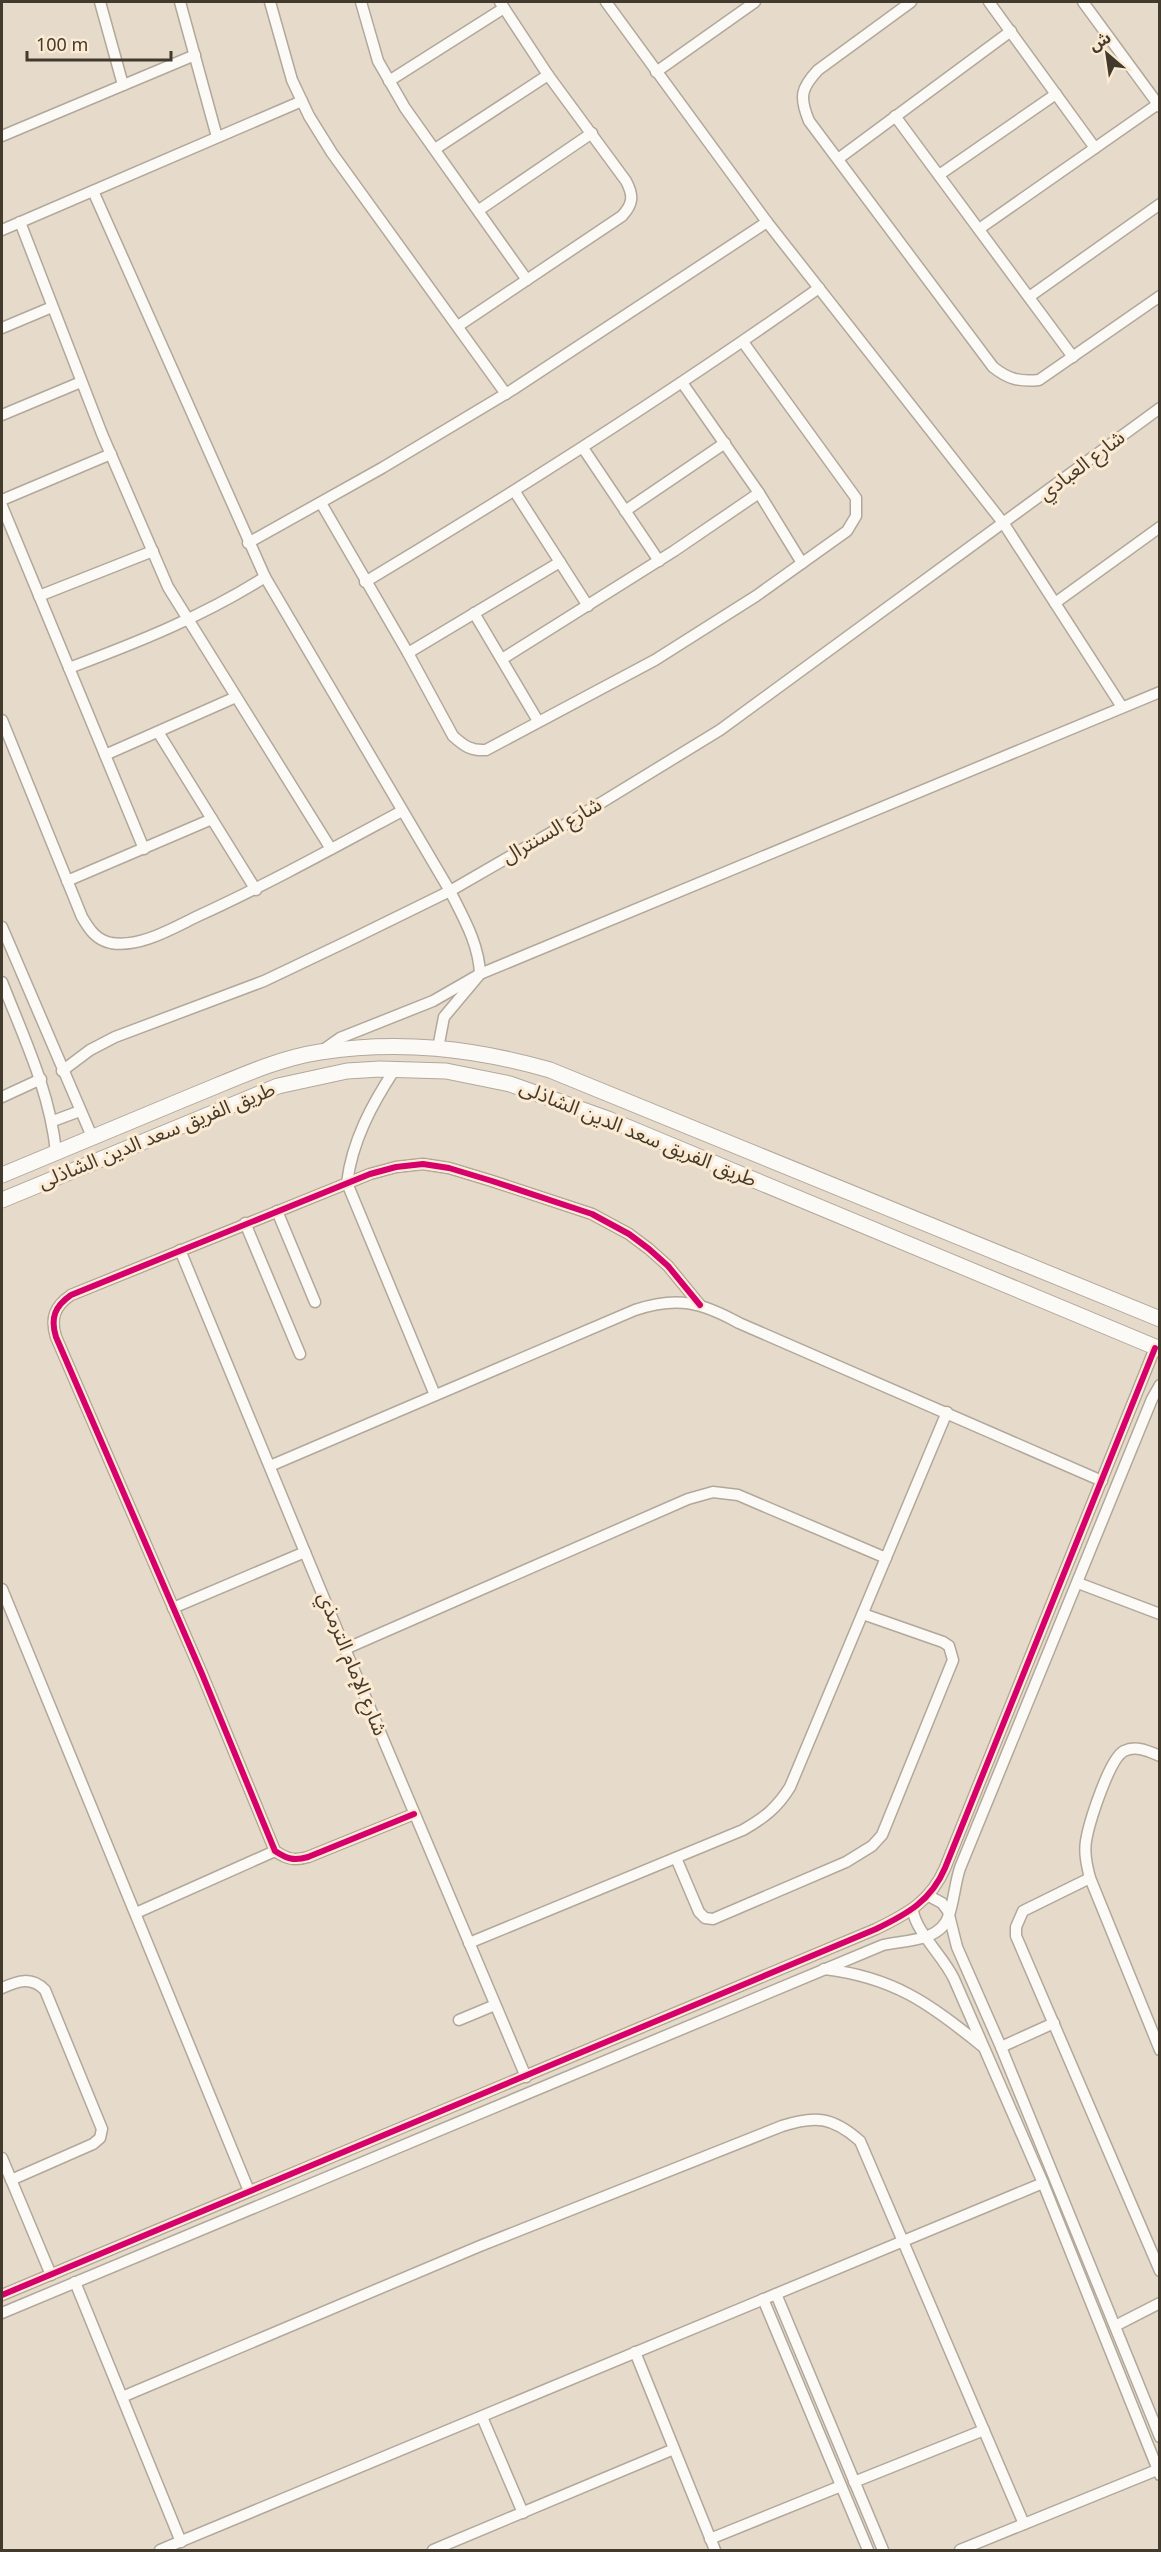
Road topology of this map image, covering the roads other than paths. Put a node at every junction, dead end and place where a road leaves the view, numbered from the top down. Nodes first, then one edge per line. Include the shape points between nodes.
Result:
1 (100, 2) edge
2 (180, 2) edge
3 (270, 2) edge
4 (361, 2) edge
5 (606, 2) edge
6 (755, 2) edge
7 (910, 2) edge
8 (989, 2) edge
9 (1083, 2) edge
10 (502, 5) edge
11 (1011, 31) junction
12 (195, 55) junction
13 (656, 72) junction
14 (548, 75) junction
15 (389, 81) junction
16 (123, 85) junction
17 (1056, 94) junction
18 (302, 101) junction
19 (1159, 105) edge
20 (895, 116) junction
21 (592, 133) junction
22 (2, 135) edge
23 (217, 137) junction
24 (1095, 148) junction
25 (435, 149) junction
26 (838, 159) junction
27 (939, 175) junction
28 (93, 191) junction
29 (1160, 204) edge
30 (479, 210) junction
31 (20, 222) junction
32 (767, 222) junction
33 (979, 229) junction
34 (2, 230) edge
35 (527, 280) junction
36 (819, 288) junction
37 (1160, 296) edge
38 (1029, 297) junction
39 (52, 307) junction
40 (458, 326) junction
41 (2, 327) edge
42 (743, 342) junction
43 (1073, 357) junction
44 (81, 382) junction
45 (683, 384) junction
46 (506, 394) junction
47 (1160, 408) edge
48 (2, 415) edge
49 (725, 444) junction
50 (583, 448) junction
51 (111, 454) junction
52 (515, 492) junction
53 (759, 493) junction
54 (2, 500) edge
55 (321, 503) junction
56 (2, 506) edge
57 (625, 511) junction
58 (1004, 524) junction
59 (1160, 527) edge
60 (248, 543) junction
61 (153, 551) junction
62 (659, 561) junction
63 (560, 562) junction
64 (802, 563) junction
65 (265, 577) junction
66 (365, 582) junction
67 (39, 596) junction
68 (1055, 603) junction
69 (588, 606) junction
70 (474, 614) junction
71 (188, 620) junction
72 (408, 653) junction
73 (502, 659) junction
74 (69, 668) junction
75 (1160, 692) edge
76 (236, 697) junction
77 (1122, 707) junction
78 (2, 720) edge
79 (538, 721) junction
80 (158, 732) junction
81 (105, 755) junction
82 (402, 811) junction
83 (212, 819) junction
84 (144, 849) junction
85 (331, 849) junction
86 (67, 881) junction
87 (256, 890) junction
88 (450, 891) junction
89 (2, 927) edge
90 (480, 974) junction
91 (2, 982) edge
92 (438, 1048) junction
93 (319, 1052) junction
94 (395, 1069) junction
95 (62, 1071) junction
96 (40, 1079) junction
97 (2, 1097) edge
98 (181, 1101) junction
99 (81, 1111) junction
100 (138, 1119) junction
101 (53, 1121) junction
102 (186, 1123) junction
103 (93, 1138) junction
104 (143, 1140) junction
105 (738, 1147) junction
106 (56, 1152) junction
107 (775, 1162) junction
108 (725, 1168) junction
109 (2, 1175) edge
110 (347, 1183) junction
111 (765, 1185) junction
112 (2, 1200) edge
113 (277, 1211) junction
114 (245, 1223) junction
115 (180, 1250) junction
116 (315, 1302) dead end
117 (700, 1305) junction
118 (1160, 1319) edge
119 (1157, 1348) edge
120 (300, 1354) dead end
121 (1160, 1385) edge
122 (1137, 1393) junction
123 (435, 1395) junction
124 (1152, 1399) junction
125 (947, 1412) junction
126 (270, 1466) junction
127 (1102, 1481) junction
128 (1083, 1529) junction
129 (1098, 1534) junction
130 (305, 1552) junction
131 (886, 1558) junction
132 (1078, 1583) junction
133 (2, 1589) edge
134 (173, 1608) junction
135 (862, 1614) junction
136 (1160, 1614) edge
137 (1039, 1638) junction
138 (1053, 1643) junction
139 (345, 1649) junction
140 (1033, 1653) junction
141 (1047, 1659) junction
142 (1160, 1756) edge
143 (414, 1814) junction
144 (275, 1851) junction
145 (676, 1858) junction
146 (945, 1868) junction
147 (958, 1874) junction
148 (1090, 1878) junction
149 (929, 1896) junction
150 (913, 1911) junction
151 (136, 1913) junction
152 (949, 1916) junction
153 (876, 1929) junction
154 (926, 1936) junction
155 (469, 1943) junction
156 (883, 1945) junction
157 (960, 1953) junction
158 (945, 1962) junction
159 (823, 1970) junction
160 (2, 1988) edge
161 (495, 2005) junction
162 (459, 2020) dead end
163 (1054, 2023) junction
164 (1001, 2047) junction
165 (984, 2048) junction
166 (1160, 2050) edge
167 (565, 2061) junction
168 (571, 2074) junction
169 (526, 2077) junction
170 (484, 2094) junction
171 (489, 2108) junction
172 (1036, 2132) junction
173 (1023, 2138) junction
174 (2, 2158) edge
175 (304, 2168) junction
176 (11, 2180) junction
177 (310, 2183) junction
178 (1043, 2183) junction
179 (249, 2191) junction
180 (206, 2209) junction
181 (212, 2224) junction
182 (904, 2241) junction
183 (118, 2246) junction
184 (1083, 2248) junction
185 (1071, 2253) junction
186 (124, 2261) junction
187 (1160, 2271) edge
188 (51, 2275) junction
189 (75, 2282) junction
190 (12, 2291) junction
191 (776, 2294) junction
192 (2, 2295) edge
193 (764, 2299) junction
194 (1160, 2303) edge
195 (18, 2306) junction
196 (2, 2313) edge
197 (1115, 2326) junction
198 (635, 2352) junction
199 (122, 2397) junction
200 (482, 2417) junction
201 (984, 2430) junction
202 (1160, 2437) edge
203 (1146, 2443) junction
204 (674, 2449) junction
205 (1158, 2473) edge
206 (854, 2482) junction
207 (841, 2486) junction
208 (523, 2513) junction
209 (1024, 2524) junction
210 (710, 2539) junction
211 (176, 2546) edge
212 (160, 2550) edge
213 (433, 2550) edge
214 (715, 2550) edge
215 (868, 2550) edge
216 (883, 2550) edge
217 (960, 2550) edge

1 - 16 street
2 - 12 street
3 - 18 street via 282,50
4 - 15 street via 378,61
5 - 13 street
6 - 13 street
7 - 26 street via 818,70 802,93 809,121
8 - 11 street
9 - 19 street
10 - 14 street
10 - 15 street
11 - 17 street
11 - 20 street
12 - 16 street
12 - 23 street
13 - 32 street
14 - 21 street
14 - 25 street
15 - 25 street
16 - 22 street
17 - 24 street
17 - 27 street
18 - 23 street
18 - 40 street via 332,153
19 - 24 street
20 - 26 street
20 - 27 street
21 - 30 street
21 - 35 street via 632,193 631,206
23 - 28 street
24 - 33 street
25 - 30 street
26 - 43 street via 993,367 1022,382 1038,380
27 - 33 street
28 - 31 street
28 - 60 street
29 - 38 street
30 - 35 street
31 - 34 street
31 - 39 street
32 - 36 street
32 - 46 street
33 - 38 street
35 - 40 street
36 - 42 street
36 - 58 street
37 - 43 street
38 - 43 street
39 - 41 street
39 - 44 street
40 - 46 street
42 - 45 street
42 - 64 street via 856,498 856,516 847,531
44 - 48 street
44 - 51 street
45 - 49 street
45 - 50 street
46 - 55 street
47 - 58 street, شارع العبادي
49 - 53 street
49 - 57 street
50 - 52 street
50 - 57 street
51 - 54 street
51 - 61 street
52 - 63 street
52 - 66 street
53 - 62 street
53 - 64 street
55 - 60 street
55 - 66 street
56 - 67 street
57 - 62 street
58 - 68 street
58 - 88 street, شارع السنترال via 720,730
59 - 68 street
60 - 65 street
61 - 67 street
61 - 71 street
62 - 69 street
63 - 69 street
63 - 70 street
64 - 79 street via 655,660
65 - 71 street
65 - 82 street
66 - 72 street
67 - 74 street
68 - 77 street
69 - 73 street
70 - 72 street
70 - 73 street
71 - 74 street
71 - 76 street
72 - 79 street via 453,736 463,746 486,750
73 - 79 street
74 - 81 street
75 - 77 street
76 - 80 street
76 - 85 street
77 - 90 street
78 - 86 street
80 - 81 street
80 - 83 street
81 - 84 street
82 - 85 street
82 - 88 street
83 - 84 street
83 - 87 street
84 - 86 street
85 - 87 street
86 - 87 street via 91,933 109,943 130,943 158,933
88 - 90 street via 477,952
88 - 95 street, شارع السنترال via 264,981 115,1037
89 - 95 street
90 - 92 street via 444,1017
90 - 93 street via 433,1001 340,1038
91 - 96 street
92 - 93 street, طريق الفريق سعد الدين الشاذلى via 382,1046
92 - 105 street, طريق الفريق سعد الدين الشاذلى via 488,1054 550,1070
93 - 98 street, طريق الفريق سعد الدين الشاذلى via 271,1065
94 - 102 street, طريق الفريق سعد الدين الشاذلى via 312,1077 278,1086
94 - 108 street, طريق الفريق سعد الدين الشاذلى via 446,1071 510,1084 608,1119
94 - 110 street via 375,1099 360,1133
95 - 99 street
96 - 97 street
96 - 101 street
98 - 100 street, طريق الفريق سعد الدين الشاذلى
98 - 102 street via 172,1114
99 - 101 street
99 - 103 street
100 - 103 street, طريق الفريق سعد الدين الشاذلى
100 - 104 street via 151,1126
101 - 106 street
102 - 104 street, طريق الفريق سعد الدين الشاذلى
103 - 106 street, طريق الفريق سعد الدين الشاذلى
104 - 112 street, طريق الفريق سعد الدين الشاذلى
105 - 107 street, طريق الفريق سعد الدين الشاذلى
105 - 108 street via 741,1162
106 - 109 street, طريق الفريق سعد الدين الشاذلى
107 - 111 street via 760,1175
107 - 118 street, طريق الفريق سعد الدين الشاذلى
108 - 111 street, طريق الفريق سعد الدين الشاذلى
110 - 113 street
110 - 117 street via 396,1167 423,1164 449,1168 592,1214 649,1249
110 - 123 street
111 - 119 street, طريق الفريق سعد الدين الشاذلى
113 - 114 street
113 - 116 street
114 - 115 street
114 - 120 street
115 - 126 street, شارع الإمام الترمذي
115 - 134 street via 71,1295 54,1313 52,1325
117 - 123 street via 658,1302
117 - 125 street
119 - 122 street
121 - 124 street
122 - 124 street
122 - 127 street
123 - 126 street
124 - 129 street
125 - 127 street
125 - 131 street
126 - 130 street, شارع الإمام الترمذي
127 - 128 street
128 - 129 street
128 - 137 street
129 - 132 street
130 - 134 street
130 - 139 street, شارع الإمام الترمذي
131 - 135 street
131 - 139 street via 738,1495 700,1494
132 - 136 street
132 - 138 street
133 - 151 street
134 - 144 street
135 - 145 street via 781,1802 743,1830
135 - 145 street via 944,1642 953,1653 882,1835 846,1862 713,1919 699,1912
137 - 138 street via 1044,1644
137 - 140 street
138 - 141 street
139 - 143 street, شارع الإمام الترمذي
140 - 141 street via 1042,1652
140 - 146 street
141 - 147 street
142 - 148 street via 1133,1748 1113,1762 1086,1842
143 - 144 street via 308,1857 285,1858
143 - 155 street, شارع الإمام الترمذي
144 - 151 street
145 - 155 street
146 - 147 street via 949,1876
146 - 149 street
147 - 152 street
148 - 163 street via 1030,1906 1018,1918 1016,1936
148 - 166 street
149 - 150 street
149 - 152 street via 942,1903
150 - 153 street
150 - 154 street
151 - 179 street
152 - 154 street via 939,1929
152 - 157 street
153 - 156 street
153 - 167 street
154 - 156 street
154 - 158 street
155 - 161 street, شارع الإمام الترمذي
156 - 159 street
157 - 158 street via 950,1955
157 - 164 street
158 - 165 street
159 - 165 street via 866,1977 907,1992 935,2008
159 - 168 street
160 - 176 street via 24,1980 45,1990 102,2129 93,2144
161 - 162 street
161 - 169 street, شارع الإمام الترمذي
163 - 164 street
163 - 187 street
164 - 172 street
165 - 173 street
167 - 168 street
167 - 169 street
168 - 171 street
169 - 170 street
170 - 171 street
170 - 175 street
171 - 177 street
172 - 173 street
172 - 184 street
173 - 178 street
174 - 176 street
175 - 177 street
175 - 179 street
176 - 188 street
177 - 181 street
178 - 182 street
178 - 185 street
179 - 180 street
180 - 181 street
180 - 183 street
181 - 186 street
182 - 191 street
182 - 199 street via 860,2141 829,2120 805,2118 480,2246
182 - 201 street
183 - 186 street
183 - 188 street
184 - 185 street
184 - 197 street
185 - 203 street
186 - 189 street
188 - 190 street
189 - 195 street
189 - 199 street
190 - 192 street
190 - 195 street
191 - 193 street
191 - 206 street
193 - 198 street
193 - 207 street
194 - 197 street
195 - 196 street
197 - 202 street
198 - 200 street
198 - 204 street
199 - 211 street
200 - 208 street
200 - 211 street
201 - 206 street
201 - 209 street
202 - 203 street
203 - 205 street
204 - 208 street
204 - 210 street
205 - 209 street
206 - 216 street
207 - 210 street
207 - 215 street
208 - 213 street
209 - 217 street
210 - 214 street
211 - 212 street

